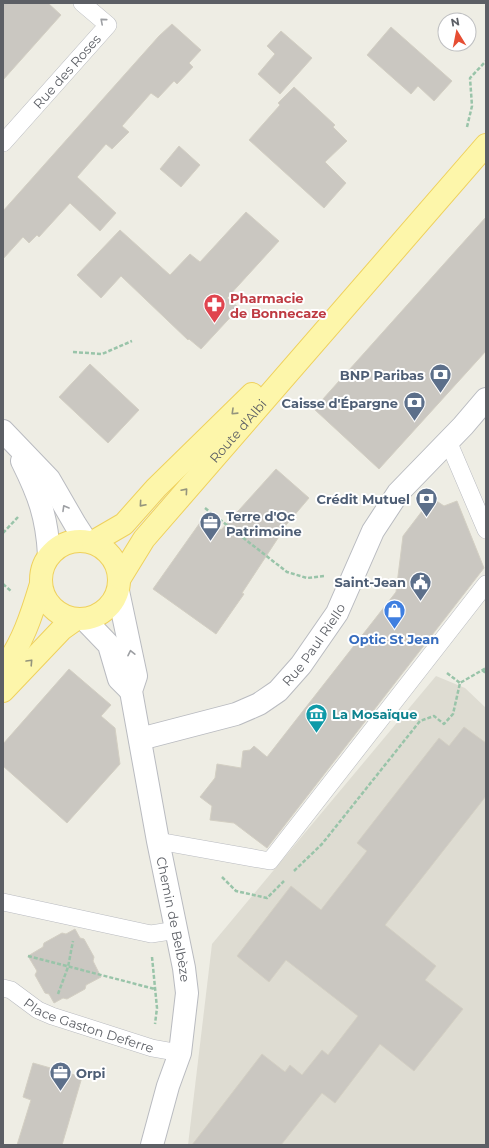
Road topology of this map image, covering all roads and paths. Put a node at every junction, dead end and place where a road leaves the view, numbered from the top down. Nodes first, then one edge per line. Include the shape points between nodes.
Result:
1 (82, 3) edge
2 (486, 61) edge
3 (466, 130) dead end
4 (3, 143) edge
5 (486, 145) edge
6 (362, 287) junction
7 (132, 341) dead end
8 (73, 352) dead end
9 (486, 399) edge
10 (7, 435) edge
11 (448, 441) junction
12 (200, 504) dead end
13 (486, 530) edge
14 (90, 541) junction
15 (49, 555) junction
16 (41, 584) junction
17 (119, 584) junction
18 (351, 584) junction
19 (486, 584) edge
20 (80, 619) junction
21 (3, 669) edge
22 (482, 670) dead end
23 (486, 673) edge
24 (3, 691) edge
25 (131, 691) junction
26 (140, 739) junction
27 (158, 841) junction
28 (3, 902) edge
29 (177, 930) junction
30 (73, 942) dead end
31 (28, 956) dead end
32 (68, 967) junction
33 (61, 987) dead end
34 (3, 988) edge
35 (155, 989) dead end
36 (180, 1053) junction
37 (152, 1145) edge

4 -> 1 lane, Rue des Roses via 108,25
2 - 3 path via 470,78 472,106
5 - 6 main road, Route d'Albi
6 -> 14 main road, Route d'Albi via 156,488 124,524
17 -> 6 main road, Route d'Albi via 144,539
7 - 8 path via 102,354
9 - 11 street, Rue Paul Riello
14 -> 10 street via 48,479
10 - 15 street via 35,486 43,508
11 - 13 lane
11 - 18 street, Rue Paul Riello via 398,492 374,531
12 - 18 path via 287,572 307,578 333,574
14 - 15 main road via 78,540 62,544
14 - 17 main road via 105,549 115,559
15 - 16 main road via 41,572
16 - 20 main road via 52,608 59,613
16 - 21 main road via 14,655
17 - 20 main road via 109,607 102,613
25 -> 17 street, Chemin de Belbèze via 136,676
18 - 26 street, Rue Paul Riello via 338,613 301,665 278,691 259,704 236,714
19 - 27 lane via 270,861
24 -> 20 main road via 62,629
20 - 25 street via 109,645 119,679
22 - 23 path
25 - 26 street, Chemin de Belbèze
26 - 27 street, Chemin de Belbèze
27 - 29 street, Chemin de Belbèze
28 - 29 lane via 151,934
29 - 36 street, Chemin de Belbèze via 187,993
30 - 32 path
31 - 32 path
32 - 33 path
32 - 35 path
34 - 36 lane, Place Gaston Deferre via 11,990 38,1010 52,1016 152,1048
36 - 37 street, Chemin de Belbèze

